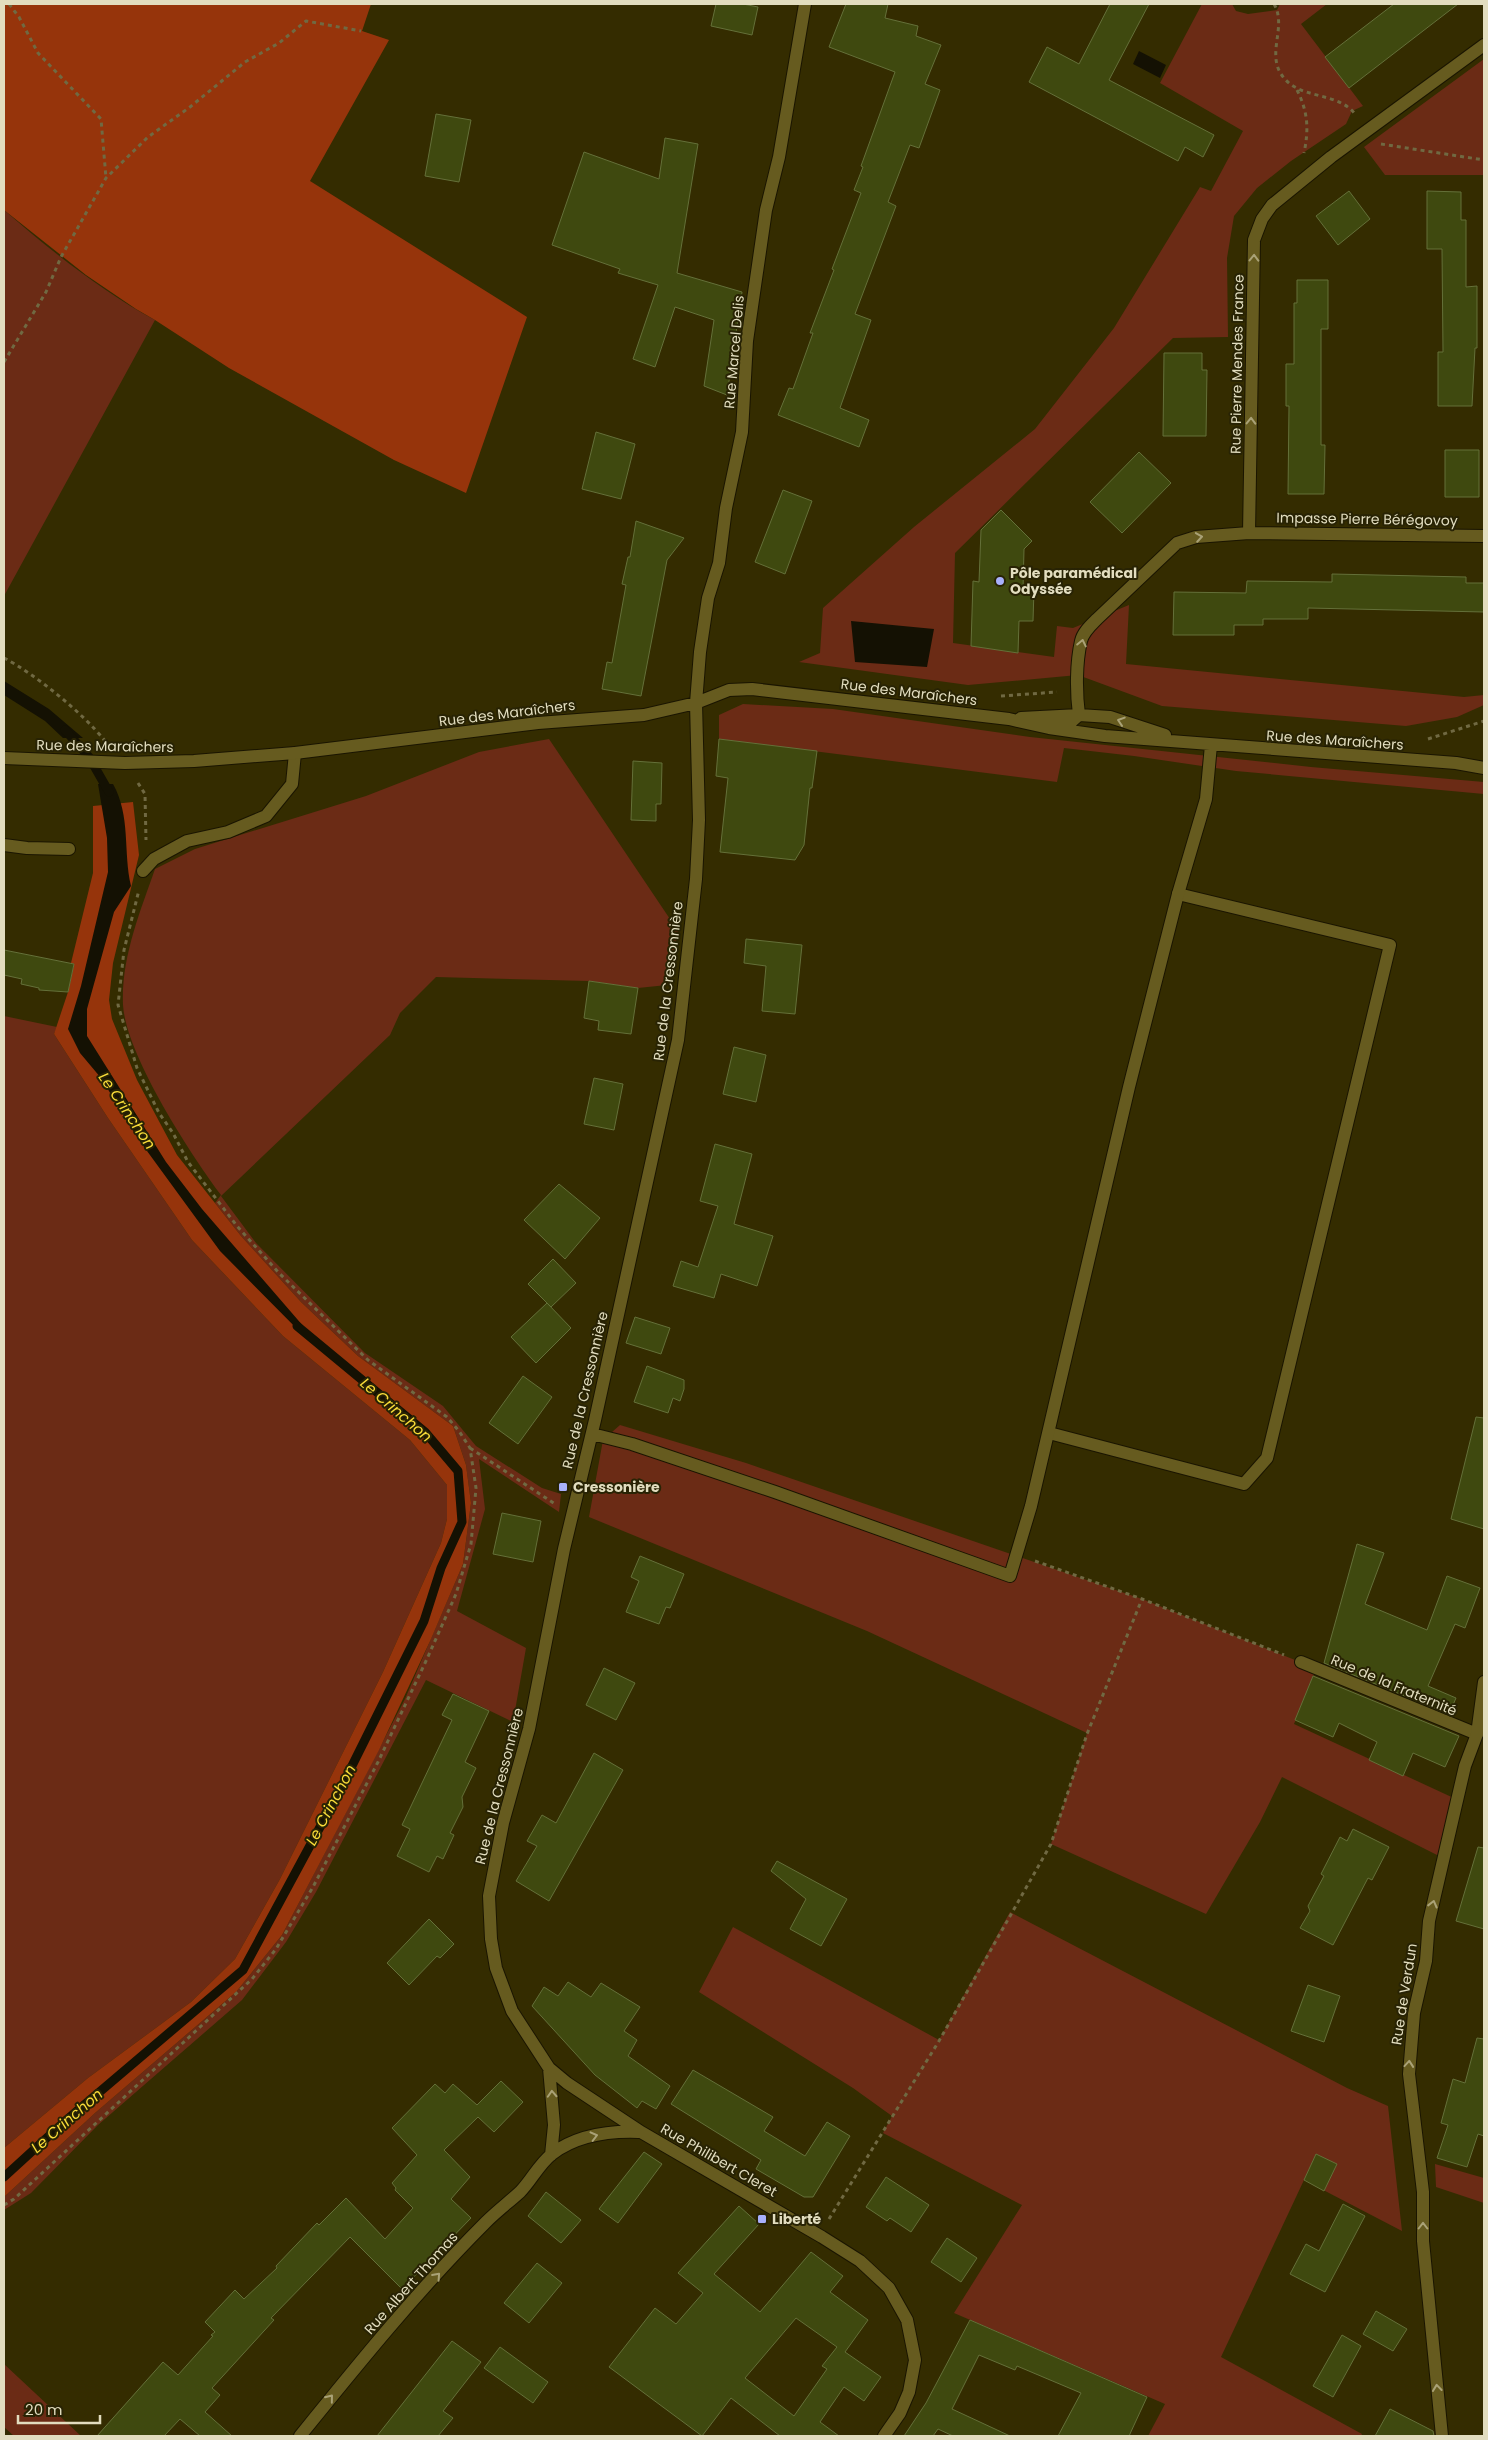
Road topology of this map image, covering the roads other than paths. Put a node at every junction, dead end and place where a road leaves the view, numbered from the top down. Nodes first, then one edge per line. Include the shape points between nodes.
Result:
1 (805, 4) edge
2 (1484, 45) edge
3 (1249, 533) junction
4 (1484, 536) edge
5 (696, 703) junction
6 (1079, 715) junction
7 (1009, 719) junction
8 (1049, 728) junction
9 (1184, 741) junction
10 (1211, 745) junction
11 (295, 753) junction
12 (4, 758) edge
13 (1484, 768) edge
14 (4, 845) edge
15 (69, 849) dead end
16 (143, 871) road end
17 (1178, 894) junction
18 (1049, 1433) junction
19 (592, 1434) junction
20 (1301, 1662) dead end
21 (1484, 1682) edge
22 (1477, 1734) junction
23 (549, 2068) junction
24 (641, 2132) junction
25 (551, 2155) junction
26 (300, 2436) edge
27 (884, 2436) edge
28 (1442, 2436) edge

1 - 5 street, Rue Marcel Delis via 766,210 747,341 742,432 726,508 719,563 708,598
3 -> 2 street, Rue Pierre Mendes France via 1254,240 1262,220 1272,205 1308,175
3 - 4 street, Impasse Pierre Bérégovoy
6 -> 3 street via 1077,691 1081,641 1085,632 1177,544 1196,537
5 - 7 street, Rue des Maraîchers via 729,690 752,689
5 - 11 street, Rue des Maraîchers via 644,715 538,723
5 - 19 street, Rue de la Cressonnière via 699,820 696,879 678,1040
6 - 7 street, Rue des Maraîchers
6 - 8 street via 1071,722
9 -> 6 street, Rue des Maraîchers via 1110,717
7 - 8 street, Rue des Maraîchers
8 - 9 street, Rue des Maraîchers via 1105,736
9 - 10 street, Rue des Maraîchers
10 - 13 street, Rue des Maraîchers via 1456,763
10 - 17 street via 1206,799
11 - 12 street, Rue des Maraîchers via 194,762
11 - 16 street via 292,784 266,816 228,832 187,841 154,859
14 - 15 street
17 - 18 street via 1129,1087
17 - 18 street via 1390,945 1270,1448 1267,1458 1244,1484
18 - 19 street via 1010,1576 775,1492 632,1444
19 - 23 street, Rue de la Cressonnière via 574,1505 529,1729 503,1824 489,1896 496,1968 512,2011
20 - 22 street, Rue de la Fraternité
21 - 22 street, Rue de Verdun
28 -> 22 street, Rue de Verdun via 1423,2241 1423,2192 1409,2074 1414,2014 1426,1961 1429,1921 1465,1766
23 - 24 street, Rue Philibert Cleret
25 -> 23 street via 554,2126
25 -> 24 street, Rue Albert Thomas via 577,2140 598,2134
24 - 27 street, Rue Philibert Cleret via 822,2236 860,2261 889,2288 907,2320 915,2360 910,2392
26 -> 25 street, Rue Albert Thomas via 415,2300 486,2221 521,2191

